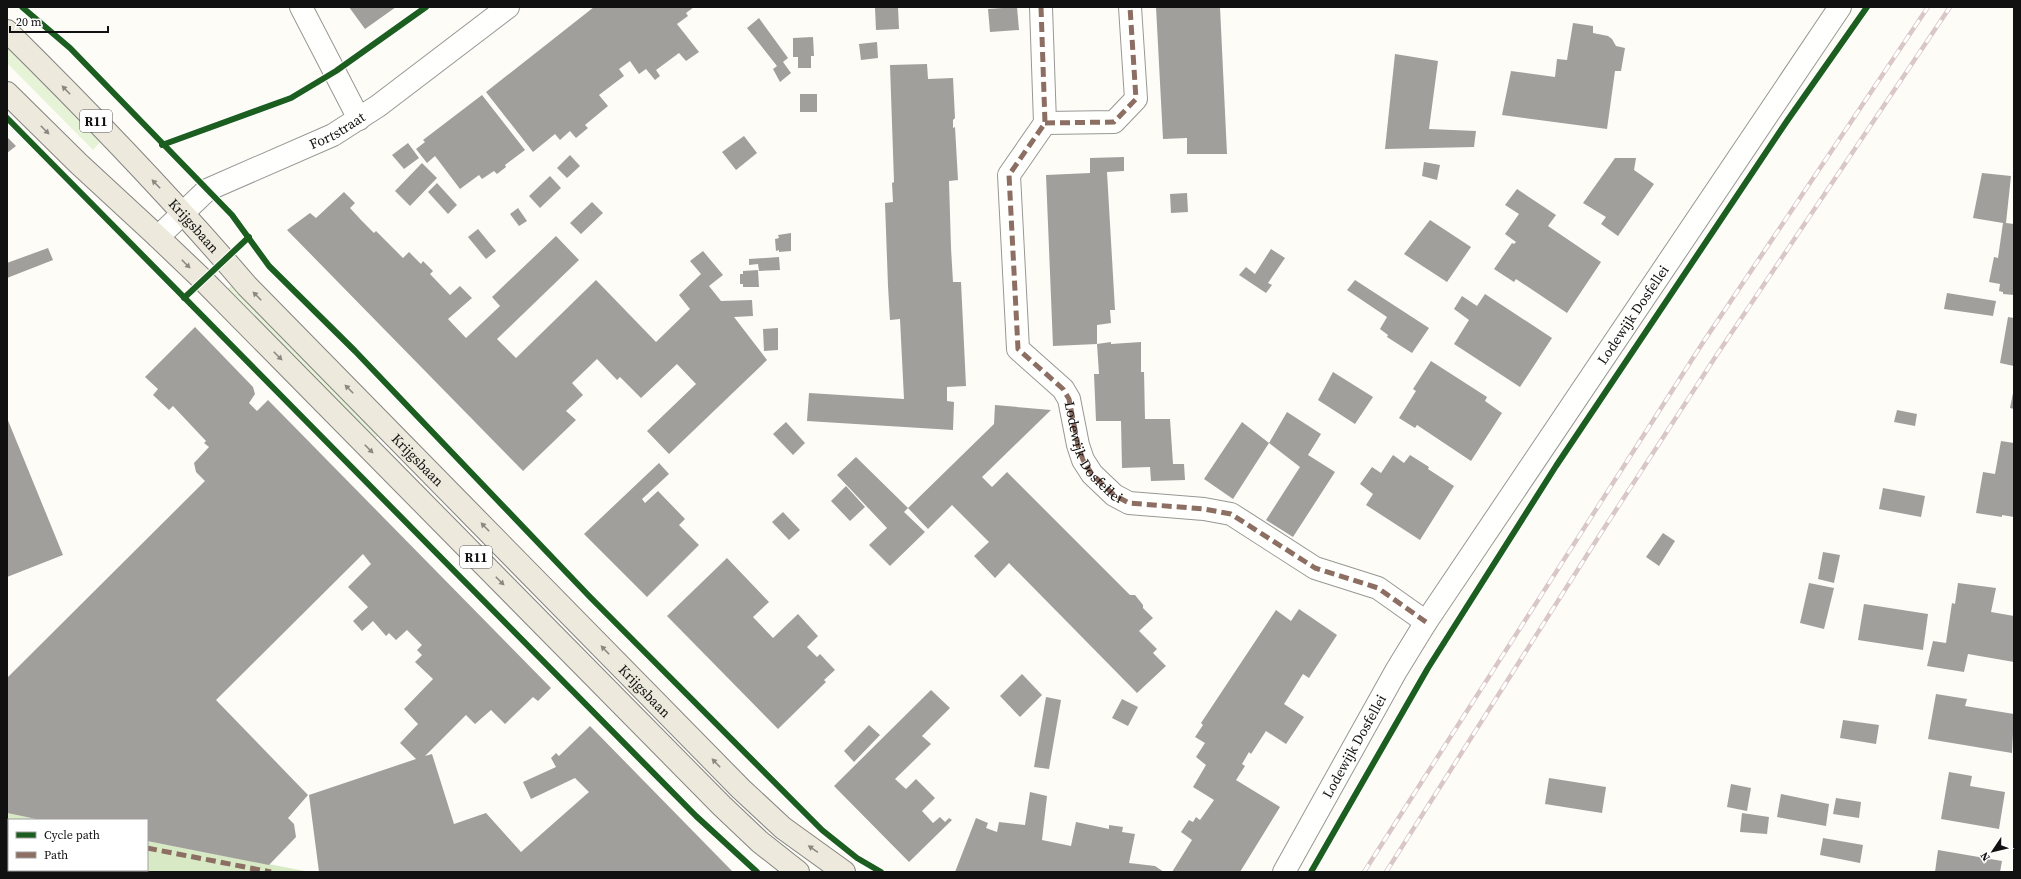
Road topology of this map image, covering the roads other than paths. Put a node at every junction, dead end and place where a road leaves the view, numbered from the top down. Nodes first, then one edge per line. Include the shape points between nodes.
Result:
1 (301, 7) edge
2 (508, 7) edge
3 (1041, 7) edge
4 (1130, 7) edge
5 (1840, 7) edge
6 (7, 31) edge
7 (7, 93) edge
8 (359, 119) junction
9 (1046, 123) junction
10 (183, 212) junction
11 (158, 237) junction
12 (1426, 622) junction
13 (798, 872) edge
14 (844, 872) edge
15 (1284, 872) edge

1 - 8 street
2 - 8 street, Fortstraat
3 - 9 street
4 - 9 street via 1136,99 1114,122
5 - 12 street, Lodewijk Dosfellei
10 -> 6 main road, Krijgsbaan / R11
7 -> 11 main road, Krijgsbaan / R11
8 - 10 street, Fortstraat via 333,135 207,190
9 - 12 street, Lodewijk Dosfellei via 1010,175 1018,349 1063,389 1069,399 1078,445 1083,460 1092,474 1114,495 1129,503 1204,509 1231,514 1315,568 1378,588
10 - 11 street, Fortstraat
14 -> 10 main road, Krijgsbaan / R11 via 783,828 741,789 247,286
11 -> 13 main road, Krijgsbaan / R11 via 722,806 760,842
12 - 15 street, Lodewijk Dosfellei

